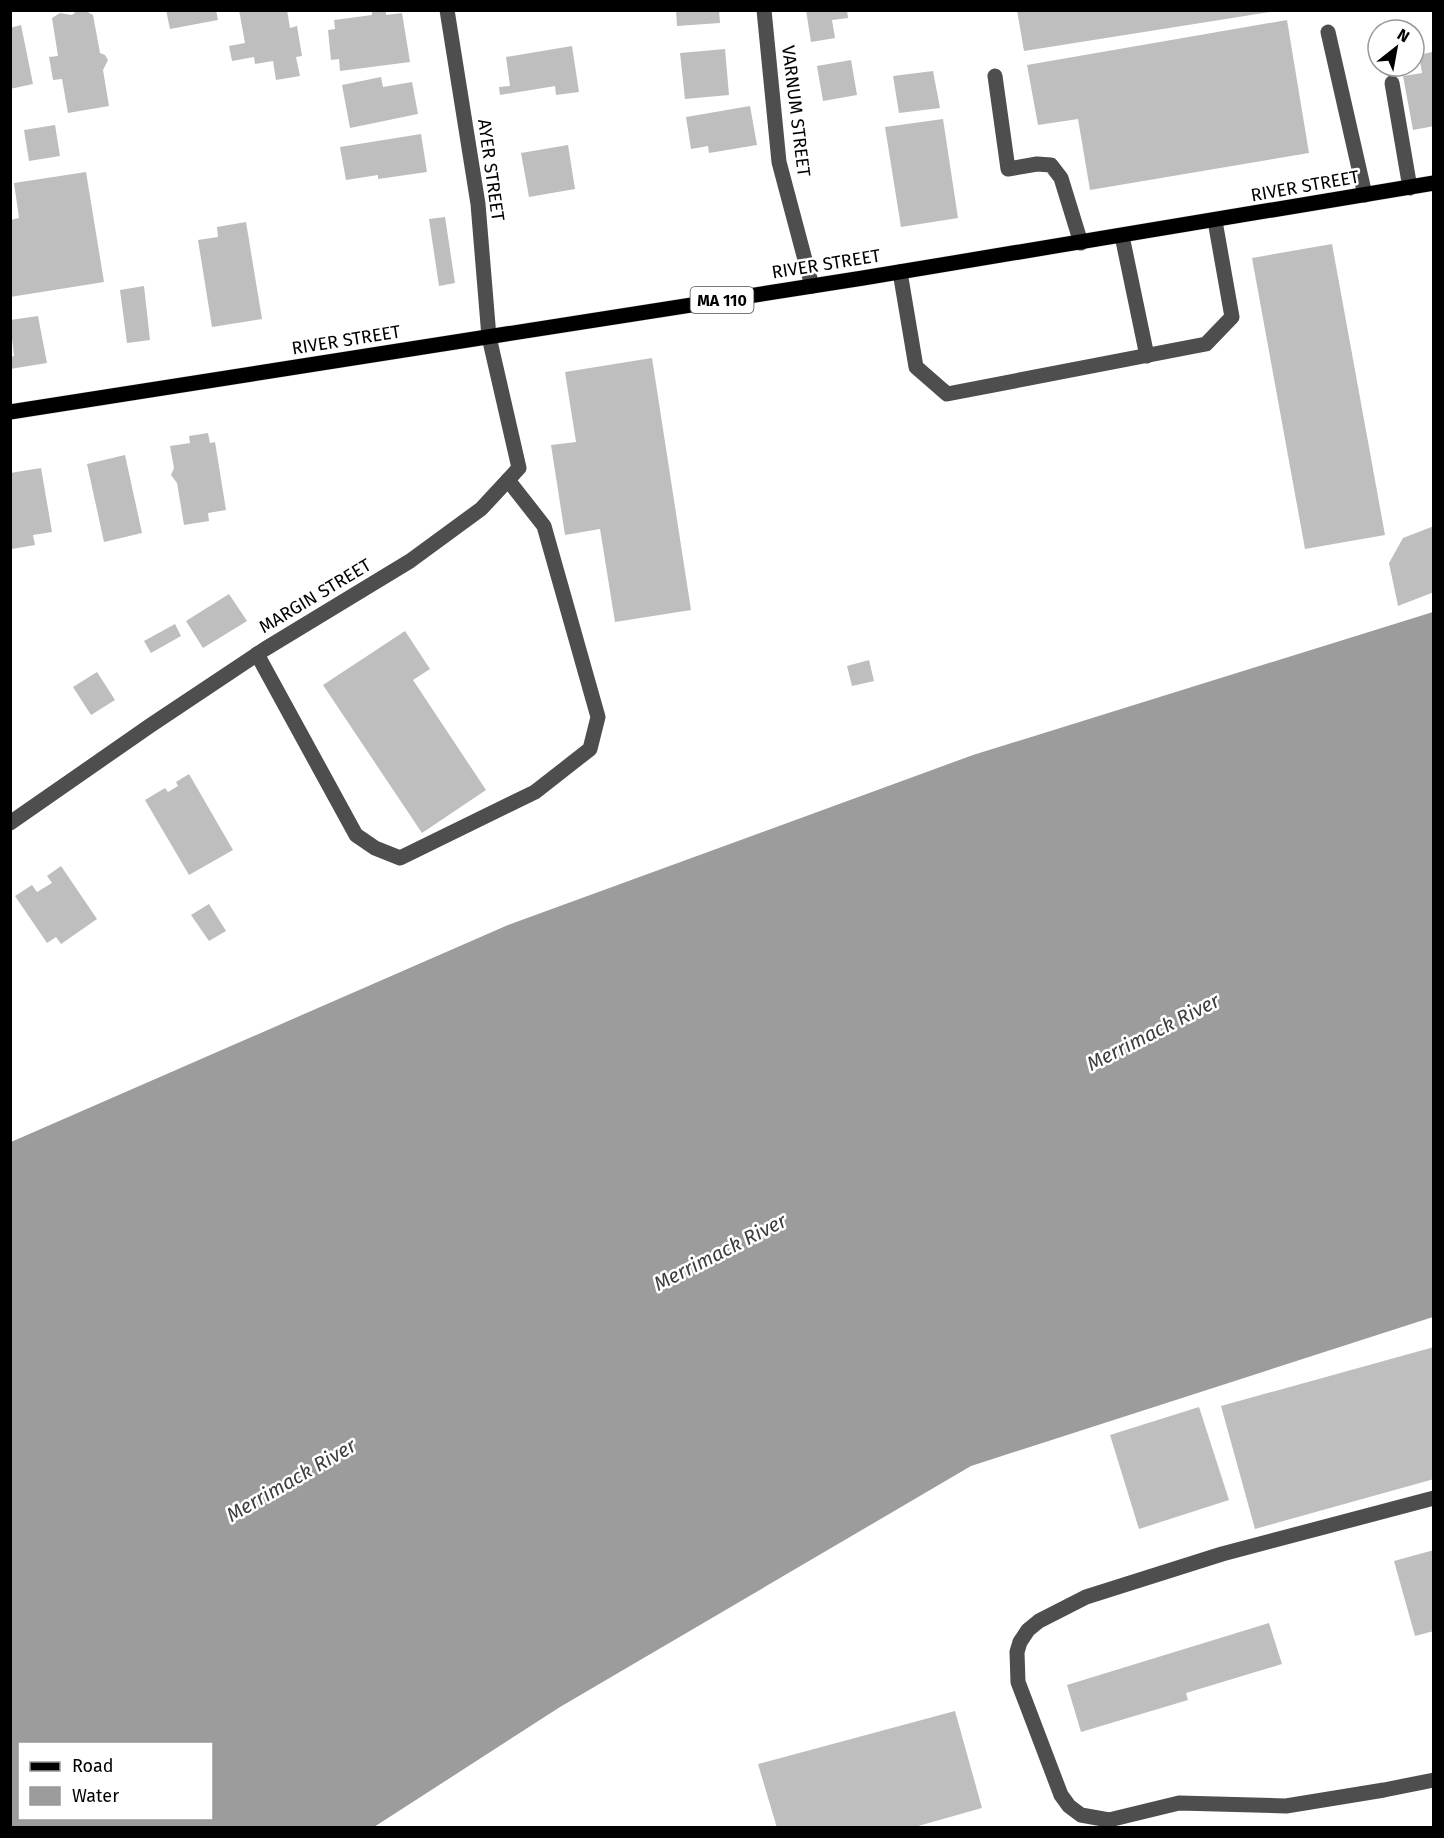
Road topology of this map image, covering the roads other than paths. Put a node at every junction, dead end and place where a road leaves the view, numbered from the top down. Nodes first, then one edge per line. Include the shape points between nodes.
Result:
1 (447, 10) edge
2 (764, 10) edge
3 (1328, 32) dead end
4 (995, 76) dead end
5 (1392, 83) dead end
6 (1433, 186) edge
7 (1410, 188) junction
8 (1365, 195) junction
9 (1215, 221) junction
10 (1122, 236) junction
11 (1080, 243) junction
12 (900, 272) junction
13 (812, 286) junction
14 (489, 337) junction
15 (1147, 356) junction
16 (10, 412) edge
17 (508, 480) junction
18 (257, 654) junction
19 (10, 823) edge
20 (1434, 1498) edge
21 (1434, 1780) edge

1 - 14 street, AYER STREET via 478,204
2 - 13 street, VARNUM STREET via 779,162
3 - 8 street
4 - 11 street via 1008,169 1051,165 1061,178
5 - 7 street
6 - 7 main road, RIVER STREET / MA 110
7 - 8 main road, RIVER STREET / MA 110
8 - 9 main road, RIVER STREET / MA 110
9 - 10 main road, RIVER STREET / MA 110
9 - 15 street via 1232,317 1206,344
10 - 11 main road, RIVER STREET / MA 110
10 - 15 street
11 - 12 main road, RIVER STREET / MA 110
12 - 13 main road, RIVER STREET / MA 110
12 - 15 street via 916,367 947,394
13 - 14 main road, RIVER STREET / MA 110
14 - 16 main road, RIVER STREET / MA 110
14 - 17 street, MARGIN STREET via 519,468
17 - 18 street, MARGIN STREET via 481,509 410,561
17 - 18 street via 544,525 598,717 590,749 535,792 400,858 375,848 356,835
18 - 19 street, MARGIN STREET
20 - 21 street via 1222,1554 1086,1597 1028,1630 1020,1642 1016,1663 1018,1682 1061,1795 1081,1815 1109,1820 1179,1803 1286,1806

